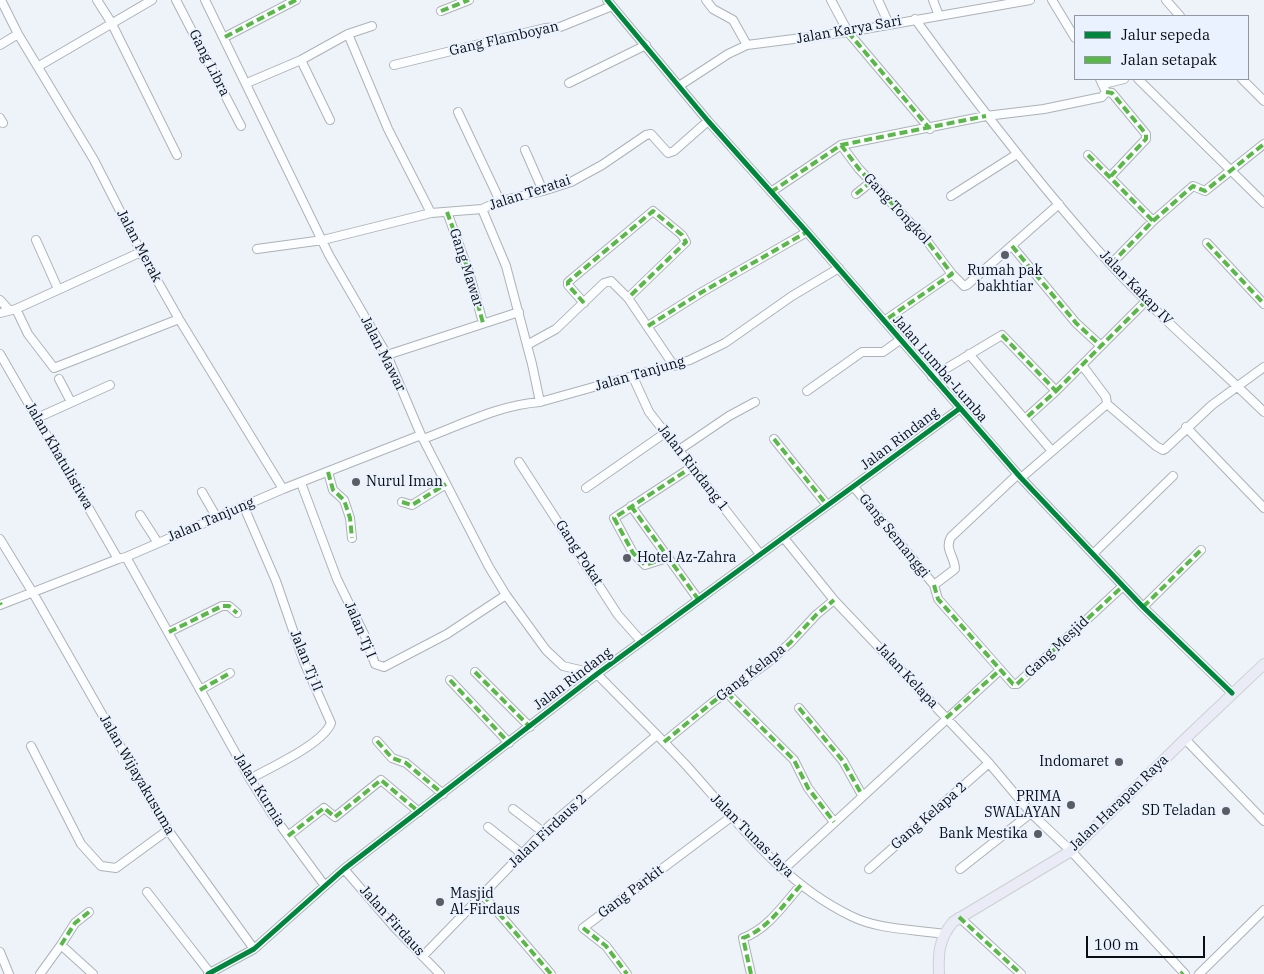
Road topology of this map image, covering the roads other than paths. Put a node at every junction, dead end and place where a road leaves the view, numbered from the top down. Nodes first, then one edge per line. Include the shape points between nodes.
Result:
1 (1, 0) edge
2 (97, 0) edge
3 (152, 0) edge
4 (176, 0) edge
5 (205, 0) edge
6 (296, 0) edge
7 (469, 0) edge
8 (706, 0) edge
9 (831, 0) edge
10 (878, 0) edge
11 (934, 0) edge
12 (1030, 0) edge
13 (1052, 0) edge
14 (1166, 0) edge
15 (609, 3) edge
16 (441, 11) dead end
17 (1179, 15) edge
18 (939, 16) junction
19 (915, 19) junction
20 (110, 22) junction
21 (889, 24) junction
22 (372, 26) dead end
23 (848, 32) junction
24 (18, 34) junction
25 (348, 34) junction
26 (1074, 36) edge
27 (225, 37) junction
28 (0, 45) edge
29 (646, 45) junction
30 (748, 45) junction
31 (301, 60) junction
32 (394, 65) dead end
33 (39, 66) junction
34 (1121, 80) edge
35 (1139, 80) edge
36 (1243, 80) edge
37 (247, 83) junction
38 (569, 83) dead end
39 (1104, 85) edge
40 (679, 86) junction
41 (1264, 101) edge
42 (458, 112) dead end
43 (986, 116) junction
44 (330, 120) dead end
45 (708, 121) junction
46 (241, 126) dead end
47 (930, 129) junction
48 (1264, 144) edge
49 (841, 145) junction
50 (525, 150) dead end
51 (1017, 154) junction
52 (177, 155) dead end
53 (1088, 155) dead end
54 (1232, 169) junction
55 (1110, 176) junction
56 (871, 182) junction
57 (543, 191) junction
58 (771, 192) junction
59 (856, 194) dead end
60 (951, 196) dead end
61 (500, 201) junction
62 (1264, 202) edge
63 (1059, 204) junction
64 (482, 208) junction
65 (447, 212) junction
66 (430, 213) junction
67 (1153, 221) junction
68 (807, 232) junction
69 (36, 240) dead end
70 (323, 240) junction
71 (1207, 242) dead end
72 (1012, 246) junction
73 (257, 249) dead end
74 (141, 252) junction
75 (1111, 264) junction
76 (839, 268) junction
77 (952, 274) junction
78 (58, 290) junction
79 (628, 298) junction
80 (0, 300) edge
81 (1146, 301) junction
82 (584, 303) junction
83 (1264, 304) edge
84 (12, 309) junction
85 (518, 312) junction
86 (0, 313) edge
87 (180, 319) junction
88 (884, 321) junction
89 (483, 323) junction
90 (648, 326) junction
91 (900, 340) junction
92 (527, 345) junction
93 (1101, 346) junction
94 (969, 354) junction
95 (387, 355) junction
96 (1, 356) edge
97 (1082, 365) junction
98 (674, 366) junction
99 (1264, 367) edge
100 (634, 377) junction
101 (932, 377) junction
102 (59, 379) dead end
103 (110, 384) dead end
104 (1237, 386) junction
105 (807, 391) dead end
106 (1056, 391) junction
107 (71, 402) junction
108 (540, 402) junction
109 (755, 402) dead end
110 (1108, 404) junction
111 (959, 409) junction
112 (1264, 412) edge
113 (37, 418) junction
114 (1025, 419) junction
115 (1186, 427) junction
116 (665, 433) junction
117 (422, 437) junction
118 (774, 439) dead end
119 (679, 450) junction
120 (1052, 451) junction
121 (519, 462) dead end
122 (692, 467) junction
123 (328, 472) junction
124 (1019, 476) junction
125 (1173, 476) dead end
126 (301, 483) junction
127 (446, 484) junction
128 (586, 488) dead end
129 (854, 488) junction
130 (284, 489) junction
131 (202, 492) dead end
132 (402, 502) dead end
133 (827, 505) junction
134 (631, 506) junction
135 (244, 507) junction
136 (1264, 508) edge
137 (140, 515) dead end
138 (217, 518) junction
139 (352, 538) dead end
140 (784, 538) junction
141 (0, 539) edge
142 (158, 543) junction
143 (1201, 550) dead end
144 (760, 554) junction
145 (1092, 554) junction
146 (122, 558) junction
147 (667, 558) junction
148 (934, 585) junction
149 (1123, 586) junction
150 (33, 593) junction
151 (506, 595) junction
152 (698, 599) junction
153 (834, 600) junction
154 (0, 604) edge
155 (1143, 607) junction
156 (237, 613) dead end
157 (169, 632) junction
158 (641, 641) junction
159 (1264, 664) edge
160 (1000, 670) junction
161 (475, 672) dead end
162 (230, 673) dead end
163 (597, 674) junction
164 (450, 680) dead end
165 (200, 690) junction
166 (727, 693) junction
167 (1232, 693) junction
168 (799, 708) dead end
169 (946, 718) junction
170 (530, 726) junction
171 (658, 734) junction
172 (1185, 738) junction
173 (376, 741) dead end
174 (664, 742) junction
175 (509, 743) junction
176 (31, 746) dead end
177 (989, 763) junction
178 (250, 779) junction
179 (443, 794) junction
180 (862, 795) junction
181 (514, 809) dead end
182 (419, 812) junction
183 (1031, 813) junction
184 (730, 818) junction
185 (1264, 821) edge
186 (834, 822) junction
187 (488, 827) dead end
188 (168, 830) junction
189 (543, 832) junction
190 (288, 836) junction
191 (1071, 852) junction
192 (521, 853) junction
193 (344, 869) junction
194 (784, 869) junction
195 (869, 869) dead end
196 (960, 869) dead end
197 (801, 885) junction
198 (325, 886) junction
199 (147, 892) dead end
200 (484, 895) junction
201 (1264, 910) edge
202 (89, 912) dead end
203 (959, 917) junction
204 (944, 934) junction
205 (61, 945) junction
206 (254, 949) junction
207 (0, 952) edge
208 (423, 956) junction
209 (209, 973) edge
210 (1183, 973) edge
211 (9, 974) edge
212 (40, 974) edge
213 (93, 974) edge
214 (440, 974) edge
215 (551, 974) edge
216 (626, 974) edge
217 (751, 974) edge
218 (939, 974) edge
219 (1021, 974) edge
220 (1199, 974) edge

1 - 24 street, Jalan Merak
2 - 20 street
3 - 20 street
4 - 46 street, Gang Libra
5 - 27 street, Jalan Mawar
6 - 27 street
7 - 16 street
8 - 30 street via 713,9 733,20
9 - 23 street
10 - 21 street
11 - 18 street
12 - 18 street, Jalan Karya Sari
13 - 26 street
14 - 17 street
15 - 29 street, Jalan Lumba-Lumba
15 - 32 street, Gang Flamboyan via 560,27
18 - 19 street, Jalan Karya Sari
19 - 21 street, Jalan Karya Sari
19 - 43 street, Jalan Kakap IV
20 - 33 street
20 - 52 street
21 - 23 street, Jalan Karya Sari
22 - 25 street
23 - 30 street, Jalan Karya Sari
23 - 47 street
24 - 28 street
24 - 33 street, Jalan Merak
25 - 31 street
25 - 66 street via 388,129
27 - 37 street, Jalan Mawar
29 - 38 street
29 - 40 street, Jalan Lumba-Lumba
30 - 40 street, Jalan Karya Sari
31 - 37 street
31 - 44 street
33 - 74 street, Jalan Merak via 94,160
34 - 39 street
35 - 54 street
36 - 41 street
37 - 70 street, Jalan Mawar
39 - 43 street via 1102,97 1092,100
39 - 55 street via 1146,134 1146,139
40 - 45 street, Jalan Lumba-Lumba
42 - 61 street
43 - 47 street
43 - 51 street, Jalan Kakap IV
45 - 57 street, Jalan Teratai via 674,151 668,153 651,134 646,135 602,165 570,182
45 - 58 street, Jalan Lumba-Lumba
47 - 49 street
48 - 54 street
49 - 56 street, Gang Tongkol
49 - 58 street
50 - 57 street
51 - 60 street
51 - 63 street, Jalan Kakap IV
53 - 55 street
54 - 62 street
54 - 67 street via 1205,191 1193,186
55 - 67 street
56 - 59 street
56 - 77 street, Gang Tongkol via 924,236
57 - 61 street, Jalan Teratai
58 - 68 street, Jalan Lumba-Lumba
61 - 64 street, Jalan Teratai
63 - 72 street
63 - 75 street, Jalan Kakap IV
64 - 65 street, Jalan Teratai
64 - 85 street via 506,266
65 - 66 street, Jalan Teratai
65 - 89 street, Gang Mawar via 470,272
66 - 70 street, Jalan Teratai
67 - 75 street
68 - 76 street, Jalan Lumba-Lumba
68 - 90 street
69 - 78 street
70 - 73 street, Jalan Teratai
70 - 95 street, Jalan Mawar
71 - 83 street
72 - 77 street via 967,285 964,286
72 - 93 street via 1052,296
74 - 78 street
74 - 87 street, Jalan Merak
75 - 81 street, Jalan Kakap IV
76 - 88 street, Jalan Lumba-Lumba
76 - 98 street, Jalan Tanjung via 725,343
77 - 88 street
78 - 84 street
79 - 82 street via 611,281 604,283
79 - 82 street via 686,242 652,211 568,282
79 - 90 street
80 - 84 street
81 - 93 street
81 - 104 street, Jalan Kakap IV
82 - 92 street via 556,329
84 - 86 street
84 - 87 street via 54,368
85 - 89 street, Gang Mawar
85 - 92 street
87 - 130 street, Jalan Merak
88 - 91 street, Jalan Lumba-Lumba
89 - 95 street, Gang Mawar
90 - 98 street
91 - 101 street, Jalan Lumba-Lumba
91 - 105 street, Jalan Lumba-Lumba via 883,352 862,352
92 - 108 street
93 - 97 street
94 - 101 street
94 - 106 street via 1002,334
94 - 114 street
95 - 117 street, Jalan Mawar
96 - 113 street, Jalan Khatulistiwa
97 - 106 street
97 - 110 street
98 - 100 street, Jalan Tanjung
99 - 104 street
100 - 108 street, Jalan Tanjung
100 - 116 street, Jalan Rindang 1 via 649,412
101 - 111 street, Jalan Lumba-Lumba
102 - 107 street
103 - 107 street
104 - 112 street, Jalan Kakap IV
104 - 115 street
106 - 114 street
107 - 113 street
108 - 117 street, Jalan Tanjung via 496,411
109 - 119 street
110 - 115 street via 1163,450
110 - 120 street
111 - 124 street, Jalan Lumba-Lumba
111 - 129 street, Jalan Rindang
113 - 146 street, Jalan Khatulistiwa
114 - 120 street
115 - 136 street
116 - 119 street, Jalan Rindang 1
116 - 128 street
117 - 123 street, Jalan Tanjung
117 - 127 street, Jalan Mawar
118 - 133 street
119 - 122 street, Jalan Rindang 1
120 - 124 street
121 - 158 street, Gang Pokat via 618,615
122 - 134 street
122 - 144 street, Jalan Rindang 1
123 - 126 street, Jalan Tanjung
123 - 139 street via 333,490 344,500
124 - 145 street, Jalan Lumba-Lumba
124 - 148 street, Gang Semanggi via 951,537 948,548 955,569
125 - 145 street
126 - 130 street, Jalan Tanjung
126 - 151 street, Jalan Tj I via 337,579 375,664 384,667 447,634
127 - 132 street via 412,505
127 - 151 street, Jalan Mawar
129 - 133 street, Jalan Rindang
129 - 148 street, Gang Semanggi
130 - 135 street, Jalan Tanjung
131 - 138 street
133 - 140 street, Jalan Rindang
134 - 147 street
134 - 147 street via 614,518 633,553 645,565
135 - 138 street, Jalan Tanjung
135 - 178 street, Jalan Tj II via 331,723 328,731 307,746
137 - 142 street
138 - 142 street, Jalan Tanjung
140 - 144 street, Jalan Rindang
140 - 153 street, Jalan Kelapa
141 - 150 street, Jalan Wijayakusuma
142 - 146 street, Jalan Tanjung
143 - 155 street
144 - 152 street, Jalan Rindang
145 - 149 street, Jalan Lumba-Lumba
146 - 150 street, Jalan Tanjung
146 - 157 street, Jalan Kurnia
147 - 152 street
148 - 160 street, Gang Semanggi via 938,599
149 - 155 street, Jalan Lumba-Lumba
149 - 160 street, Gang Mesjid via 1017,684 1009,682
150 - 154 street, Jalan Tanjung
150 - 188 street, Jalan Wijayakusuma
151 - 163 street, Jalan Mawar via 546,650 563,666
152 - 158 street, Jalan Rindang
153 - 166 street, Gang Kelapa via 766,664
153 - 169 street, Jalan Kelapa
155 - 167 street, Jalan Lumba-Lumba
156 - 157 street via 229,606 222,606
157 - 165 street, Jalan Kurnia
158 - 163 street, Jalan Rindang
159 - 167 main road, Jalan Harapan Raya
160 - 169 street
161 - 170 street
162 - 165 street
163 - 170 street, Jalan Rindang
163 - 171 street, Jalan Tunas Jaya
164 - 175 street
165 - 178 street, Jalan Kurnia
166 - 174 street, Gang Kelapa
166 - 186 street via 794,760 808,788
167 - 172 main road, Jalan Harapan Raya
168 - 180 street via 843,761
169 - 177 street, Jalan Kelapa
169 - 180 street
170 - 175 street, Jalan Rindang
171 - 174 street, Jalan Tunas Jaya
171 - 189 street, Jalan Firdaus 2
172 - 185 street
172 - 191 main road, Jalan Harapan Raya
173 - 179 street via 392,758 406,763
174 - 184 street, Jalan Tunas Jaya
175 - 179 street, Jalan Rindang
176 - 188 street via 81,844 101,866 116,868
177 - 183 street, Jalan Kelapa
177 - 195 street, Gang Kelapa 2
178 - 190 street, Jalan Kurnia
179 - 182 street, Jalan Rindang
180 - 186 street
181 - 189 street
182 - 190 street via 381,780 335,817 324,808
182 - 193 street, Jalan Rindang
183 - 191 street, Jalan Kelapa
183 - 196 street
184 - 194 street, Jalan Tunas Jaya
184 - 216 street, Gang Parkit via 583,928 606,946
186 - 194 street
187 - 192 street
188 - 206 street, Jalan Wijayakusuma
189 - 192 street, Jalan Firdaus 2
190 - 198 street, Jalan Kurnia
191 - 203 main road, Jalan Harapan Raya
191 - 210 street, Jalan Kelapa
192 - 200 street, Jalan Firdaus 2
193 - 198 street, Jalan Rindang
193 - 208 street, Jalan Firdaus
194 - 197 street, Jalan Tunas Jaya
197 - 204 street, Jalan Tunas Jaya via 852,917 882,926
197 - 217 street via 770,921 753,935 743,938
198 - 206 street, Jalan Rindang
199 - 209 street
200 - 208 street, Jalan Firdaus 2
200 - 215 street
201 - 220 street
202 - 205 street via 71,928
203 - 204 main road, Jalan Harapan Raya
203 - 219 street
204 - 218 main road, Jalan Harapan Raya via 939,945
205 - 212 street
205 - 213 street
206 - 209 street, Jalan Rindang
207 - 211 street
208 - 214 street, Jalan Firdaus

